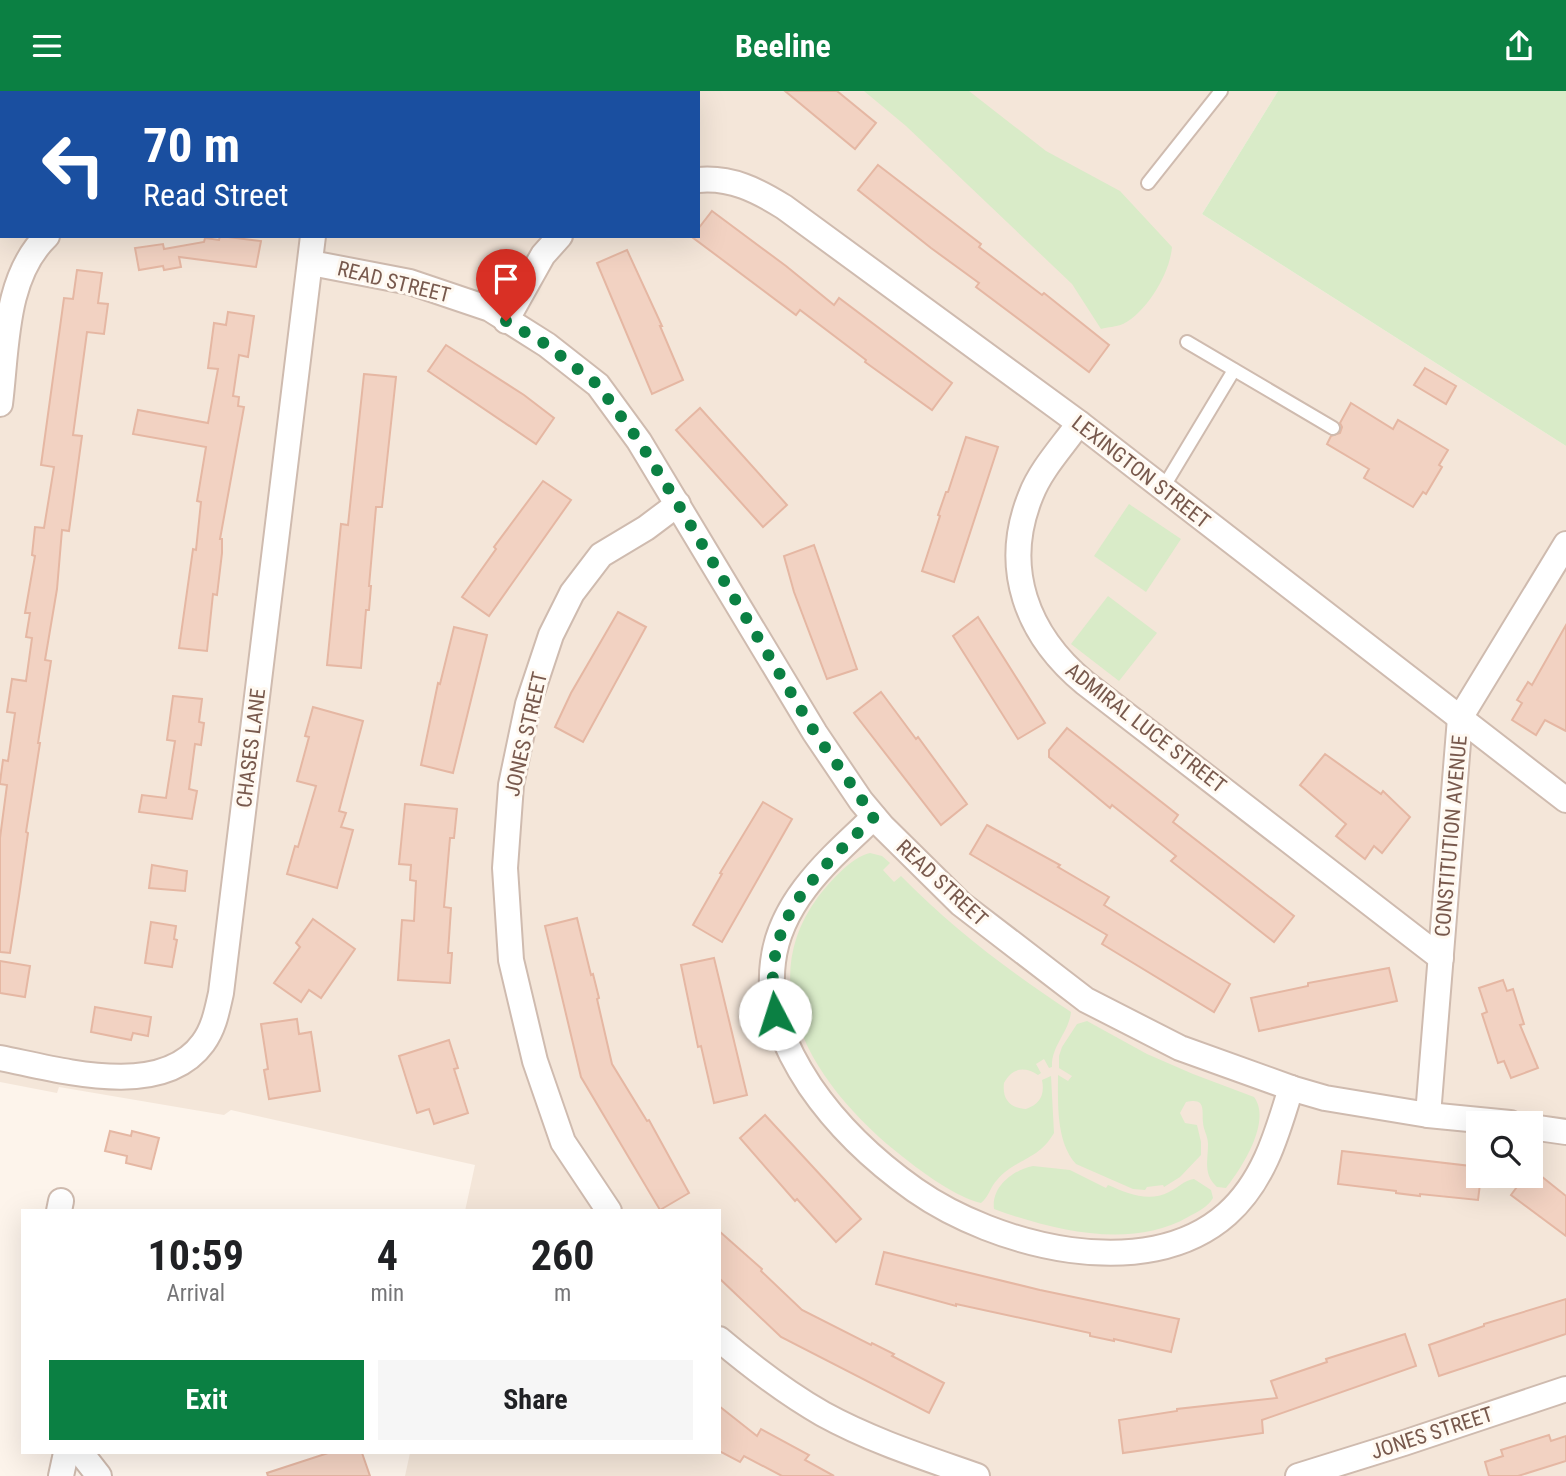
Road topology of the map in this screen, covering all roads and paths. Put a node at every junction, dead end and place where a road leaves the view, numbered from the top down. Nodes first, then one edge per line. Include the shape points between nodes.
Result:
1 (1221, 91) edge
2 (700, 180) edge
3 (1148, 183) dead end
4 (45, 238) edge
5 (313, 238) edge
6 (558, 238) edge
7 (310, 263) junction
8 (506, 321) junction
9 (1187, 342) dead end
10 (1234, 370) junction
11 (0, 404) edge
12 (1079, 423) junction
13 (1333, 428) dead end
14 (1163, 488) junction
15 (678, 504) junction
16 (1566, 544) edge
17 (1460, 718) junction
18 (1566, 800) edge
19 (874, 817) junction
20 (1441, 958) junction
21 (0, 1058) edge
22 (1291, 1088) junction
23 (1428, 1115) junction
24 (1466, 1119) edge
25 (1543, 1129) edge
26 (1566, 1132) edge
27 (608, 1209) edge
28 (721, 1341) edge
29 (1566, 1389) edge
30 (66, 1454) edge
31 (82, 1454) edge
32 (1359, 1467) edge
33 (61, 1476) edge
34 (99, 1476) edge
35 (977, 1476) edge
36 (1298, 1476) edge

1 - 3 lane
2 - 12 street, LEXINGTON STREET via 730,181 769,198
4 - 11 street via 22,271 14,300
5 - 7 street, CHASES LANE
6 - 8 street via 543,255
7 - 8 street, READ STREET via 410,282 490,309
7 - 21 street, CHASES LANE via 221,993 210,1032 187,1058 149,1075 99,1076
8 - 15 street, READ STREET via 547,345 598,385
9 - 10 lane
10 - 13 lane
10 - 14 lane
12 - 14 street, LEXINGTON STREET
12 - 20 street, ADMIRAL LUCE STREET via 1032,493 1021,530 1019,555 1026,604 1048,646 1085,683
14 - 17 street, LEXINGTON STREET
15 - 19 street, READ STREET via 815,733
15 - 27 street, JONES STREET via 601,555 572,593 551,635 528,704 511,785 505,867 514,973 535,1061 563,1142
16 - 17 street, CONSTITUTION AVENUE
17 - 18 street, LEXINGTON STREET
17 - 20 street, CONSTITUTION AVENUE
19 - 22 street, READ STREET via 961,904 1086,1000 1180,1048
19 - 22 street via 798,898 777,940 772,992 785,1042 827,1110 883,1166 917,1191 952,1212 1018,1238 1107,1253 1165,1248 1210,1227 1248,1192 1275,1139
20 - 23 street, CONSTITUTION AVENUE
22 - 23 street, READ STREET
23 - 24 street, READ STREET
25 - 26 street
28 - 35 street via 823,1414 898,1448
29 - 32 street, JONES STREET via 1404,1443
30 - 33 street
31 - 34 street
32 - 36 street, JONES STREET

